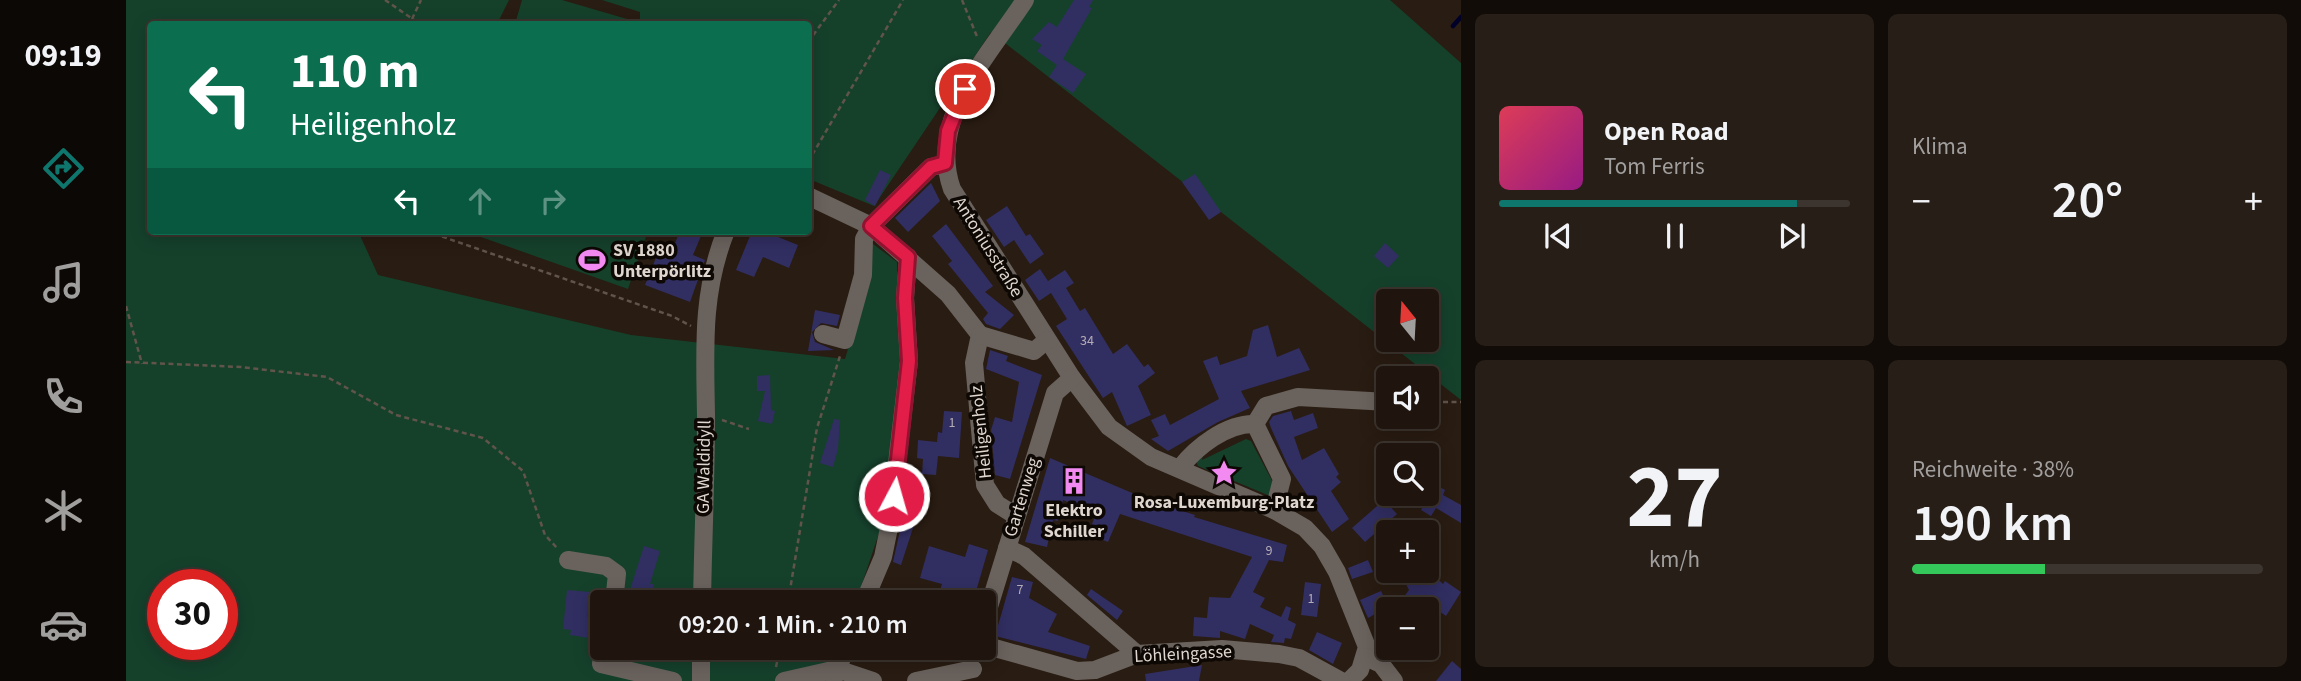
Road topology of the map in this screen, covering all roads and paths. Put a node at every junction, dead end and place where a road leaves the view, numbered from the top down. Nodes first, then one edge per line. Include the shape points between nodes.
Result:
1 (385, 0) edge
2 (421, 0) edge
3 (839, 0) edge
4 (903, 0) edge
5 (962, 0) edge
6 (1025, 0) edge
7 (412, 19) junction
8 (415, 21) edge
9 (812, 37) edge
10 (986, 60) junction
11 (812, 155) edge
12 (945, 163) junction
13 (812, 198) edge
14 (871, 226) junction
15 (438, 235) edge
16 (724, 235) edge
17 (908, 257) junction
18 (126, 306) edge
19 (703, 333) junction
20 (823, 334) dead end
21 (980, 335) junction
22 (845, 340) junction
23 (1047, 340) junction
24 (126, 362) edge
25 (142, 364) junction
26 (1072, 378) junction
27 (1376, 401) edge
28 (1439, 402) edge
29 (1461, 402) edge
30 (706, 415) junction
31 (1255, 424) junction
32 (749, 429) dead end
33 (1186, 472) junction
34 (1274, 510) junction
35 (1016, 516) junction
36 (1007, 548) junction
37 (568, 560) joint
38 (615, 590) edge
39 (702, 590) edge
40 (790, 590) edge
41 (869, 590) edge
42 (994, 590) edge
43 (996, 648) edge
44 (1137, 654) junction
45 (1366, 657) junction
46 (602, 660) edge
47 (701, 660) edge
48 (780, 675) edge
49 (835, 675) edge
50 (974, 675) edge
51 (673, 681) edge
52 (701, 681) edge
53 (873, 681) edge
54 (916, 681) edge
55 (1341, 681) edge
56 (1349, 681) edge
57 (1394, 681) edge

1 - 7 path
2 - 7 path
3 - 9 path
4 - 11 path
5 - 10 path
6 - 10 street, Antoniusstraße
7 - 8 path
10 - 12 street, Antoniusstraße via 954,111
12 - 14 street via 931,167
12 - 23 street, Antoniusstraße via 957,198
13 - 14 street
14 - 17 street
14 - 22 street via 864,239 863,275
15 - 19 path via 672,316
16 - 19 street, GA Waldidyll
17 - 21 street via 948,294
17 - 41 street via 909,361 890,523
18 - 25 path
19 - 30 street, GA Waldidyll
20 - 22 street
21 - 23 street via 1034,351
21 - 35 street, Heiligenholz via 974,363 985,485 997,504
22 - 40 path via 817,428
23 - 26 street, Antoniusstraße
24 - 25 path
25 - 37 path via 240,367 327,377 396,415 483,438 523,471 545,535
26 - 33 street via 1122,439
26 - 35 street, Gartenweg via 1055,393
27 - 31 street via 1298,397 1266,406
28 - 29 path
30 - 32 path
30 - 39 street, GA Waldidyll
31 - 33 street via 1245,424 1195,448
31 - 34 street via 1282,479
33 - 34 street
34 - 45 street via 1305,528 1322,546 1365,635
35 - 36 street, Gartenweg
36 - 42 street, Gartenweg
36 - 44 street via 1024,556
37 - 38 street via 606,566 617,574
43 - 44 street, Löhleingasse via 1077,671 1095,670
44 - 55 street, Löhleingasse via 1222,649 1279,654 1299,658
45 - 56 street
45 - 57 street via 1381,664
46 - 51 street via 601,664
47 - 52 street
48 - 49 street
49 - 53 street
50 - 54 street

